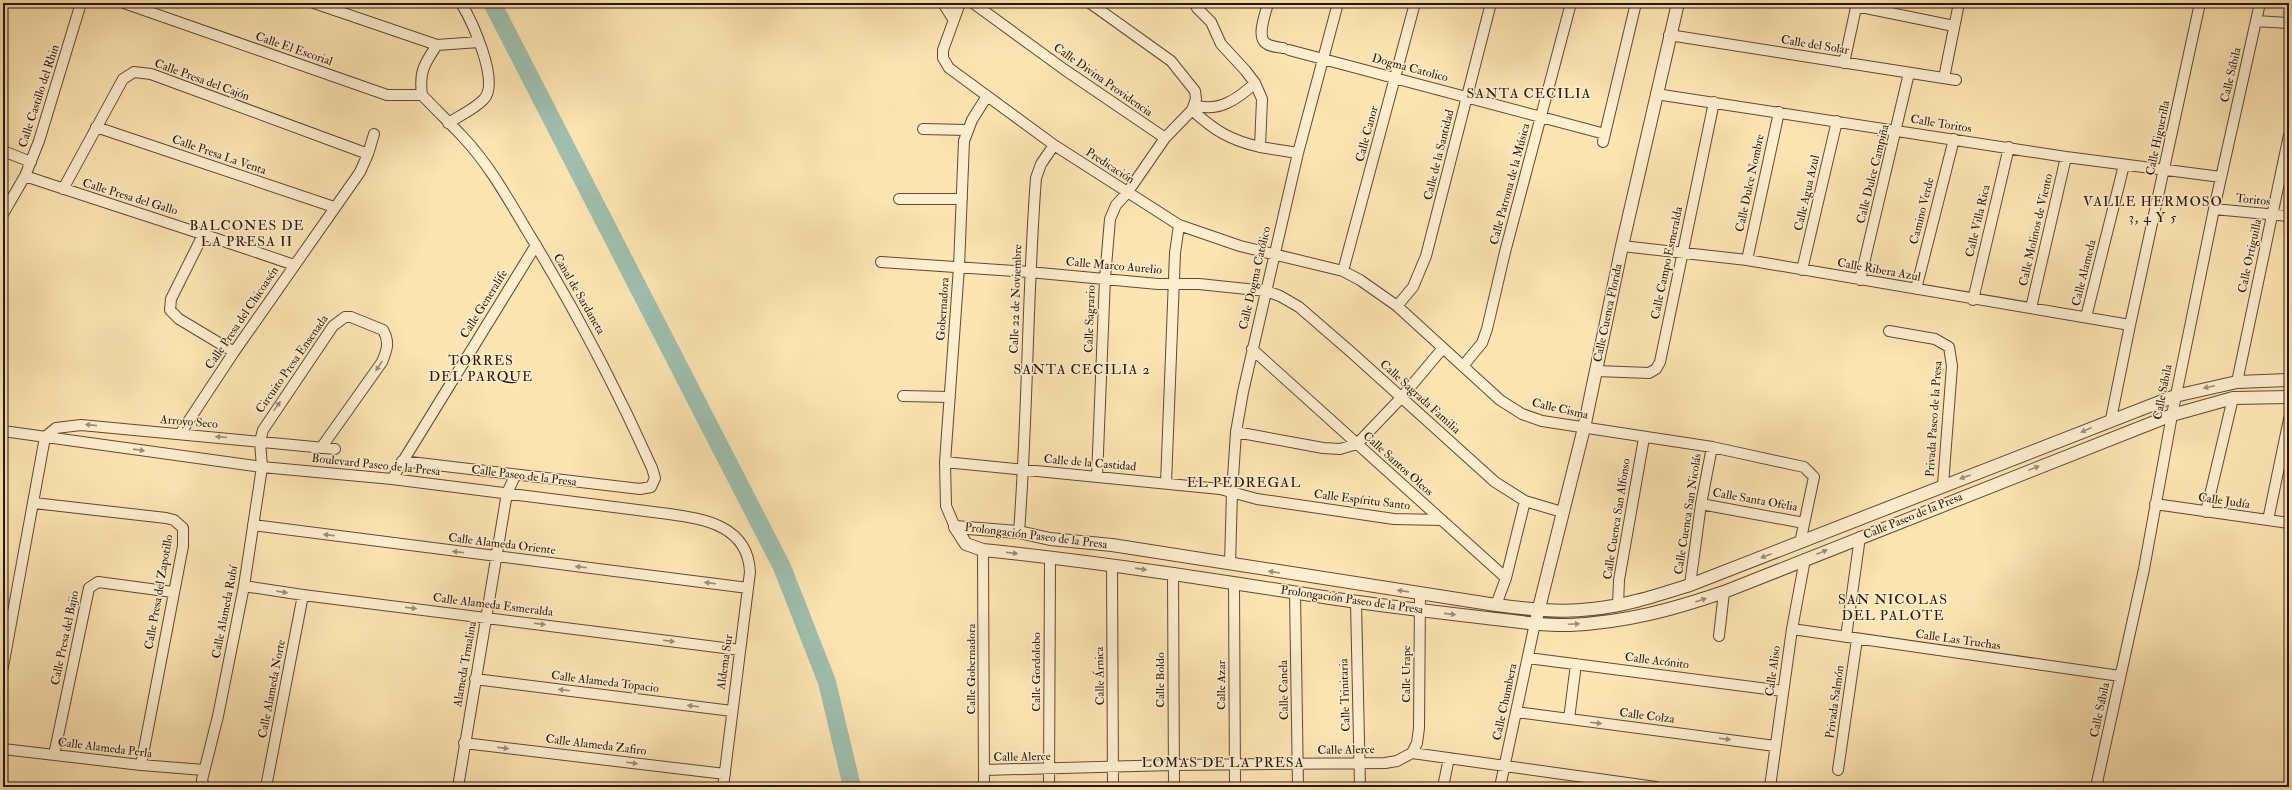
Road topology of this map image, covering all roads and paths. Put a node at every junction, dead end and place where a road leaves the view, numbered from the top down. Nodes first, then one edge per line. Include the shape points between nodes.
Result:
1 (81, 3) edge
2 (124, 3) edge
3 (314, 3) edge
4 (461, 3) edge
5 (942, 3) edge
6 (960, 3) edge
7 (973, 3) edge
8 (1090, 3) edge
9 (1195, 3) edge
10 (1268, 3) edge
11 (1338, 3) edge
12 (1415, 3) edge
13 (1491, 3) edge
14 (1571, 3) edge
15 (1636, 3) edge
16 (1678, 3) edge
17 (1959, 3) edge
18 (2200, 3) edge
19 (2260, 3) edge
20 (1856, 5) edge
21 (1106, 8) edge
22 (953, 19) junction
23 (2256, 21) junction
24 (2289, 23) edge
25 (1954, 26) junction
26 (1669, 34) junction
27 (479, 42) junction
28 (437, 45) junction
29 (1323, 58) junction
30 (1844, 63) junction
31 (1909, 73) junction
32 (1395, 77) junction
33 (1944, 78) junction
34 (1956, 80) dead end
35 (1254, 83) junction
36 (1656, 94) junction
37 (422, 95) junction
38 (986, 96) junction
39 (1467, 97) junction
40 (1714, 102) junction
41 (1193, 108) junction
42 (1779, 112) junction
43 (1542, 117) junction
44 (1837, 121) junction
45 (448, 123) junction
46 (96, 128) junction
47 (923, 129) dead end
48 (967, 130) junction
49 (1897, 130) junction
50 (374, 134) dead end
51 (2289, 135) edge
52 (1165, 138) junction
53 (1954, 139) junction
54 (1054, 145) junction
55 (1260, 147) junction
56 (2009, 147) junction
57 (3, 151) edge
58 (1298, 153) junction
59 (368, 154) junction
60 (2066, 157) junction
61 (31, 162) junction
62 (2124, 165) junction
63 (2165, 170) junction
64 (25, 176) junction
65 (2221, 177) junction
66 (63, 189) junction
67 (1127, 193) junction
68 (899, 199) dead end
69 (962, 199) junction
70 (334, 207) junction
71 (2214, 209) junction
72 (4, 210) edge
73 (2272, 215) junction
74 (2289, 216) edge
75 (1179, 225) junction
76 (204, 233) junction
77 (536, 245) junction
78 (1622, 246) junction
79 (1683, 251) junction
80 (1274, 254) junction
81 (1747, 260) junction
82 (881, 262) dead end
83 (294, 265) junction
84 (959, 267) junction
85 (1802, 270) junction
86 (1343, 271) junction
87 (1029, 272) junction
88 (1105, 278) junction
89 (1860, 280) junction
90 (1174, 283) junction
91 (1916, 289) junction
92 (1266, 291) junction
93 (1973, 300) junction
94 (1397, 306) junction
95 (2031, 308) junction
96 (2086, 317) junction
97 (2130, 325) junction
98 (1889, 331) dead end
99 (1443, 348) junction
100 (1252, 349) junction
101 (234, 352) junction
102 (1463, 366) junction
103 (1596, 371) junction
104 (2289, 380) edge
105 (2237, 382) junction
106 (902, 396) dead end
107 (2175, 396) junction
108 (950, 397) junction
109 (2289, 397) edge
110 (1401, 398) junction
111 (2233, 398) junction
112 (2172, 415) junction
113 (2289, 419) edge
114 (2111, 420) junction
115 (1584, 428) junction
116 (1236, 432) junction
117 (3, 434) edge
118 (180, 434) junction
119 (45, 437) junction
120 (1644, 438) junction
121 (2065, 440) junction
122 (260, 441) junction
123 (1357, 444) junction
124 (1712, 447) junction
125 (321, 448) junction
126 (335, 449) dead end
127 (402, 461) junction
128 (945, 462) junction
129 (1993, 466) junction
130 (262, 467) junction
131 (1023, 471) junction
132 (515, 476) junction
133 (2014, 476) junction
134 (1097, 477) junction
135 (392, 479) junction
136 (1166, 483) junction
137 (1943, 485) junction
138 (646, 489) joint
139 (1232, 492) junction
140 (507, 493) junction
141 (1526, 501) junction
142 (1950, 501) junction
143 (34, 503) junction
144 (1701, 504) junction
145 (2155, 504) junction
146 (1562, 512) junction
147 (2206, 512) junction
148 (1442, 520) junction
149 (2268, 520) junction
150 (1804, 523) junction
151 (2289, 523) edge
152 (253, 525) junction
153 (955, 527) junction
154 (1018, 532) junction
155 (1860, 537) junction
156 (739, 543) joint
157 (1800, 543) junction
158 (983, 550) junction
159 (497, 557) junction
160 (1050, 557) junction
161 (1805, 559) junction
162 (1230, 564) junction
163 (1112, 565) junction
164 (1173, 573) junction
165 (1506, 578) junction
166 (1234, 583) junction
167 (1690, 585) junction
168 (244, 586) junction
169 (748, 588) junction
170 (173, 592) junction
171 (1295, 592) junction
172 (1724, 592) junction
173 (1420, 594) junction
174 (303, 596) junction
175 (1356, 602) junction
176 (1618, 605) junction
177 (1496, 606) junction
178 (1539, 609) junction
179 (1420, 611) junction
180 (486, 617) junction
181 (1535, 623) junction
182 (1792, 629) junction
183 (1719, 636) dead end
184 (1846, 637) junction
185 (1857, 639) junction
186 (740, 650) junction
187 (1528, 658) junction
188 (1576, 664) junction
189 (3, 667) edge
190 (2120, 676) junction
191 (475, 679) junction
192 (1783, 691) junction
193 (732, 711) junction
194 (1516, 712) junction
195 (1569, 719) junction
196 (464, 743) junction
197 (1776, 746) junction
198 (3, 749) edge
199 (1412, 753) junction
200 (54, 755) junction
201 (1449, 758) junction
202 (1360, 762) junction
203 (1298, 764) junction
204 (141, 765) junction
205 (1173, 765) junction
206 (1235, 765) junction
207 (1504, 766) junction
208 (1113, 767) junction
209 (1049, 769) junction
210 (204, 770) junction
211 (984, 770) junction
212 (1838, 770) dead end
213 (725, 774) junction
214 (1638, 786) edge
215 (204, 787) edge
216 (266, 787) edge
217 (458, 787) edge
218 (724, 787) edge
219 (984, 787) edge
220 (1049, 787) edge
221 (1114, 787) edge
222 (1174, 787) edge
223 (1235, 787) edge
224 (1298, 787) edge
225 (1360, 787) edge
226 (1443, 787) edge
227 (1500, 787) edge
228 (1656, 787) edge
229 (1770, 787) edge
230 (2096, 787) edge

1 - 61 street, Calle Castillo del Rhin
2 - 37 street, Calle El Escorial via 387,95
3 - 28 street
4 - 27 street
5 - 22 street
6 - 22 street
7 - 52 street, Calle Divina Providencia via 1059,66
8 - 21 street
9 - 35 street via 1210,22 1222,44
10 - 29 street, Dogma Catolico via 1263,40 1267,44
11 - 29 street, Calle Dogma Católico
12 - 32 street, Calle Canor
13 - 39 street, Calle de la Santidad
14 - 43 street, Calle Patrona de la Música
15 - 43 street, Dogma Catolico via 1604,138
16 - 26 street, Calle Cuenca Florida
17 - 25 street
18 - 63 street, Calle Higuerilla
19 - 23 street, Calle Sábila
20 - 25 street
20 - 30 street
21 - 41 street via 1171,62 1195,91
22 - 38 street, Predicación via 943,58 949,68
23 - 24 street
23 - 65 street, Calle Sábila
25 - 33 street
26 - 30 street, Calle del Solar
26 - 36 street, Calle Cuenca Florida
27 - 28 street
27 - 45 street via 490,83 488,93 484,99
28 - 37 street via 424,64 420,79
29 - 32 street, Dogma Catolico
29 - 58 street, Calle Dogma Católico
30 - 31 street, Calle del Solar
31 - 33 street, Calle del Solar
31 - 49 street, Calle Dulce Campiña
32 - 39 street, Dogma Catolico
32 - 86 street, Calle Canor
33 - 34 street, Calle del Solar
35 - 41 street via 1237,98 1215,107
35 - 55 street via 1262,99
36 - 40 street, Calle Toritos
36 - 78 street, Calle Cuenca Florida
37 - 45 street
38 - 48 street, Gobernadora
38 - 54 street, Predicación
39 - 43 street, Dogma Catolico
39 - 94 street, Calle de la Santidad via 1420,273 1413,287
40 - 42 street, Calle Toritos
40 - 79 street, Calle Campo Esmeralda
41 - 52 street
41 - 55 street via 1217,131 1236,142
42 - 44 street, Calle Toritos
42 - 81 street, Calle Dulce Nombre
43 - 102 street, Calle Patrona de la Música via 1487,329 1482,343
44 - 49 street, Calle Toritos
44 - 85 street, Calle Agua Azul
45 - 77 street, Canal de Sardaneta via 462,136 502,189
46 - 59 street, Calle Presa del Cajón via 123,79 134,72 142,72
46 - 66 street, Calle Presa del Cajón
46 - 70 street, Calle Presa La Venta
47 - 48 street
48 - 69 street, Gobernadora via 964,142
49 - 53 street, Calle Toritos
49 - 89 street, Calle Dulce Campiña
50 - 59 street, Calle Presa del Chicoasén
51 - 73 street, Calle Ortiguilla
52 - 67 street
53 - 56 street, Calle Toritos
53 - 91 street, Camino Verde
54 - 67 street, Predicación
54 - 87 street, Calle 22 de Noviembre via 1040,164 1036,178
55 - 58 street
56 - 60 street, Calle Toritos
56 - 93 street, Calle Villa Rica
57 - 61 street
58 - 80 street, Calle Dogma Católico
59 - 70 street, Calle Presa del Chicoasén via 360,172
60 - 62 street, Calle Toritos
60 - 95 street, Calle Molinos de Viento
61 - 64 street, Calle Castillo del Rhin
62 - 63 street, Calle Toritos
62 - 96 street, Calle Alameda
63 - 65 street, Calle Toritos
63 - 97 street, Calle Higuerilla
64 - 66 street, Calle Presa del Gallo
64 - 72 street, Calle Castillo del Rhin
65 - 71 street, Calle Sábila
66 - 76 street, Calle Presa del Gallo
67 - 75 street, Predicación
67 - 88 street, Calle Sagrario via 1116,204 1110,219
68 - 69 street
69 - 84 street, Gobernadora
70 - 83 street, Calle Presa del Chicoasén
71 - 73 street, Toritos
71 - 107 street, Calle Sábila
73 - 74 street, Toritos
73 - 105 street, Calle Ortiguilla
75 - 80 street, Predicación
75 - 90 street
76 - 83 street, Calle Presa del Gallo
76 - 101 street via 171,299 170,310 178,319
77 - 127 street, Calle Generalife
77 - 138 street, Canal de Sardaneta via 591,340 638,434 655,473 654,483
78 - 79 street, Calle Ribera Azul
78 - 103 street, Calle Cuenca Florida
79 - 81 street, Calle Ribera Azul
79 - 103 street, Calle Campo Esmeralda via 1660,362 1656,369 1640,374
80 - 86 street, Calle Cisma
80 - 92 street, Calle Dogma Católico
81 - 85 street, Calle Ribera Azul
82 - 84 street, Calle Marco Aurelio
83 - 101 street, Calle Presa del Chicoasén
84 - 87 street, Calle Marco Aurelio
84 - 108 street, Gobernadora
85 - 89 street, Calle Ribera Azul
86 - 94 street, Calle Cisma
87 - 88 street, Calle Marco Aurelio
87 - 131 street, Calle 22 de Noviembre
88 - 90 street, Calle Marco Aurelio via 1158,284
88 - 134 street, Calle Sagrario
89 - 91 street, Calle Ribera Azul
90 - 92 street, Calle Marco Aurelio
90 - 136 street
91 - 93 street, Calle Ribera Azul
92 - 100 street, Calle Dogma Católico
92 - 110 street, Calle Sagrada Familia via 1288,299 1299,307
93 - 95 street, Calle Ribera Azul
94 - 99 street, Calle Cisma
95 - 96 street, Calle Ribera Azul
96 - 97 street, Calle Ribera Azul
97 - 114 street, Calle Higuerilla
98 - 137 street, Privada Paseo de la Presa via 1934,339 1949,347 1952,366
99 - 102 street, Calle Cisma
99 - 110 street
100 - 116 street, Calle Dogma Católico
100 - 123 street, Calle Santos Oleos
101 - 118 street, Calle Presa del Chicoasén
102 - 115 street, Calle Cisma via 1500,400 1522,414 1542,421
103 - 115 street, Calle Cuenca Florida
104 - 105 street, Calle Paseo de la Presa
105 -> 107 street, Calle Paseo de la Presa
106 - 108 street
107 - 112 street, Calle Sábila
107 - 114 street, Calle Paseo de la Presa
108 - 128 street, Gobernadora
109 - 111 street, Calle Paseo de la Presa
110 - 123 street
110 - 141 street, Calle Sagrada Familia via 1495,482
111 - 112 street, Calle Paseo de la Presa
111 - 147 street
133 -> 112 street, Calle Paseo de la Presa
112 - 145 street, Calle Sábila
113 - 149 street
114 -> 121 street, Calle Paseo de la Presa
115 - 120 street, Calle Cisma
115 - 146 street, Calle Cuenca Florida
116 - 123 street via 1323,448 1340,449
116 - 139 street, Calle Dogma Católico
117 - 119 street, Boulevard Paseo de la Presa
118 -> 119 street, Arroyo Seco via 82,424 56,428
122 -> 118 street, Arroyo Seco
119 -> 130 street, Boulevard Paseo de la Presa
119 - 143 street
120 - 124 street, Calle Cisma
120 - 176 street, Calle Cuenca San Alfonso via 1619,580
121 - 129 street, Calle Paseo de la Presa
121 - 133 street via 2052,449 2016,465
122 - 125 street, Arroyo Seco
122 -> 125 street, Circuito Presa Ensenada via 270,417 333,326 345,317 351,317 383,330 388,344 386,353
122 - 130 street, Calle Alameda Rubí
123 - 148 street, Calle Santos Oleos
124 - 144 street, Calle Cuenca San Nicolás
124 - 150 street, Calle Cisma via 1798,465 1810,471 1814,477
125 - 126 street, Arroyo Seco
127 - 132 street, Calle Paseo de la Presa
127 - 135 street, Calle Generalife
128 - 131 street, Calle de la Castidad
128 - 153 street, Gobernadora via 946,506
129 -> 137 street, Calle Paseo de la Presa
129 - 142 street via 1996,472 1994,479 1958,493
130 - 135 street, Boulevard Paseo de la Presa
130 - 152 street, Calle Alameda Rubí
131 - 134 street, Calle de la Castidad
131 - 154 street, Calle 22 de Noviembre
132 - 138 street, Calle Paseo de la Presa
132 - 140 street, Alameda Trmalina
133 - 142 street, Calle Paseo de la Presa
134 - 136 street, Calle de la Castidad
135 - 140 street, Boulevard Paseo de la Presa
136 - 139 street, Calle de la Castidad
137 - 157 street, Calle Paseo de la Presa
139 - 148 street, Calle Espíritu Santo via 1257,499 1394,519
139 - 162 street, Calle Dogma Católico
140 - 156 street, Boulevard Paseo de la Presa via 689,517 724,527
140 - 159 street, Alameda Trmalina
141 - 146 street, Calle Sagrada Familia
141 - 165 street
142 - 155 street, Calle Paseo de la Presa
143 - 170 street, Calle Presa del Zapotillo via 174,520 180,523 184,535
143 - 189 street
144 - 150 street, Calle Santa Ofelia
144 - 167 street, Calle Cuenca San Nicolás
145 - 147 street, Calle Judía
145 - 190 street, Calle Sábila via 2144,569
146 - 178 street, Calle Cuenca Florida
147 - 149 street, Calle Judía
148 - 165 street, Calle Santos Oleos
149 - 151 street, Calle Judía
150 - 157 street
159 -> 152 street, Calle Alameda Oriente
152 - 168 street, Calle Alameda Rubí
153 - 154 street, Prolongación Paseo de la Presa
153 - 158 street, Prolongación Paseo de la Presa via 966,544
154 - 162 street, Prolongación Paseo de la Presa via 1050,539 1112,545
161 -> 155 street, Calle Paseo de la Presa
155 - 184 street
156 - 169 street, Aldema Sur via 749,565
157 -> 167 street, Calle Paseo de la Presa
158 -> 160 street, Prolongación Paseo de la Presa
158 - 211 street, Calle Gobernadora
169 -> 159 street, Calle Alameda Oriente
159 - 180 street, Alameda Trmalina
160 - 163 street, Prolongación Paseo de la Presa
160 - 209 street, Calle Gordolobo
161 - 172 street, Calle Paseo de la Presa
161 - 182 street, Calle Aliso
173 -> 162 street, Prolongación Paseo de la Presa
163 -> 164 street, Prolongación Paseo de la Presa
163 - 208 street, Calle Árnica
164 - 166 street, Prolongación Paseo de la Presa
164 - 205 street, Calle Boldo
165 - 177 street
166 - 171 street, Prolongación Paseo de la Presa
166 - 206 street, Calle Azar
167 - 176 street, Calle Paseo de la Presa
168 -> 174 street, Calle Alameda Esmeralda
168 - 210 street, Calle Alameda Rubí via 218,716
169 - 186 street, Aldema Sur
170 - 200 street, Calle Presa del Bajio via 98,582 89,588
170 - 204 street, Calle Presa del Zapotillo
171 - 175 street, Prolongación Paseo de la Presa
171 - 203 street, Calle Canela
181 -> 172 street, Calle Paseo de la Presa via 1580,624 1646,616
172 - 183 street
173 - 177 street, Prolongación Paseo de la Presa
173 - 179 street, Calle Urape
174 -> 180 street, Calle Alameda Esmeralda
174 - 216 street, Calle Alameda Norte
175 - 179 street, Prolongación Paseo de la Presa
175 - 202 street, Calle Trinitaria
176 - 178 street, Calle Paseo de la Presa via 1591,609
177 - 178 street, Prolongación Paseo de la Presa
178 - 181 street, Calle Cuenca Florida
179 -> 181 street, Prolongación Paseo de la Presa
179 - 199 street, Calle Urape via 1419,728 1417,743
180 -> 186 street, Calle Alameda Esmeralda
180 - 191 street, Alameda Trmalina
181 - 187 street, Calle Chumbera
182 - 184 street, Calle Las Truchas
182 - 192 street, Calle Aliso
184 - 185 street, Calle Las Truchas
185 - 190 street, Calle Las Truchas
185 - 212 street, Privada Salmón
186 - 193 street, Aldema Sur
187 - 188 street, Calle Acónito
187 - 194 street, Calle Chumbera
188 - 192 street, Calle Acónito
188 - 195 street
190 - 230 street, Calle Sábila
193 -> 191 street, Calle Alameda Topacio
191 - 196 street, Alameda Trmalina
192 - 197 street, Calle Aliso
193 - 213 street, Aldema Sur
194 - 195 street, Calle Colza
194 - 207 street, Calle Chumbera
195 -> 197 street, Calle Colza
196 -> 213 street, Calle Alameda Zafiro
196 - 217 street, Alameda Trmalina
197 - 229 street, Calle Aliso
198 - 200 street, Calle Alameda Perla
199 - 201 street
199 - 202 street, Calle Alerce via 1397,761
200 - 204 street, Calle Alameda Perla
201 - 207 street
201 - 226 street
202 - 203 street, Calle Alerce
202 - 225 street, Calle Trinitaria
203 - 206 street, Calle Alerce
203 - 224 street, Calle Canela
204 - 210 street, Calle Alameda Perla
205 - 206 street, Calle Alerce
205 - 208 street, Calle Alerce
205 - 222 street, Calle Boldo
206 - 223 street, Calle Azar
207 - 214 street
207 - 227 street, Calle Chumbera
208 - 209 street, Calle Alerce
208 - 221 street, Calle Árnica
209 - 211 street, Calle Alerce
209 - 220 street, Calle Gordolobo
210 - 215 street, Calle Alameda Rubí
211 - 219 street, Calle Gobernadora
213 - 218 street, Aldema Sur
214 - 228 street

